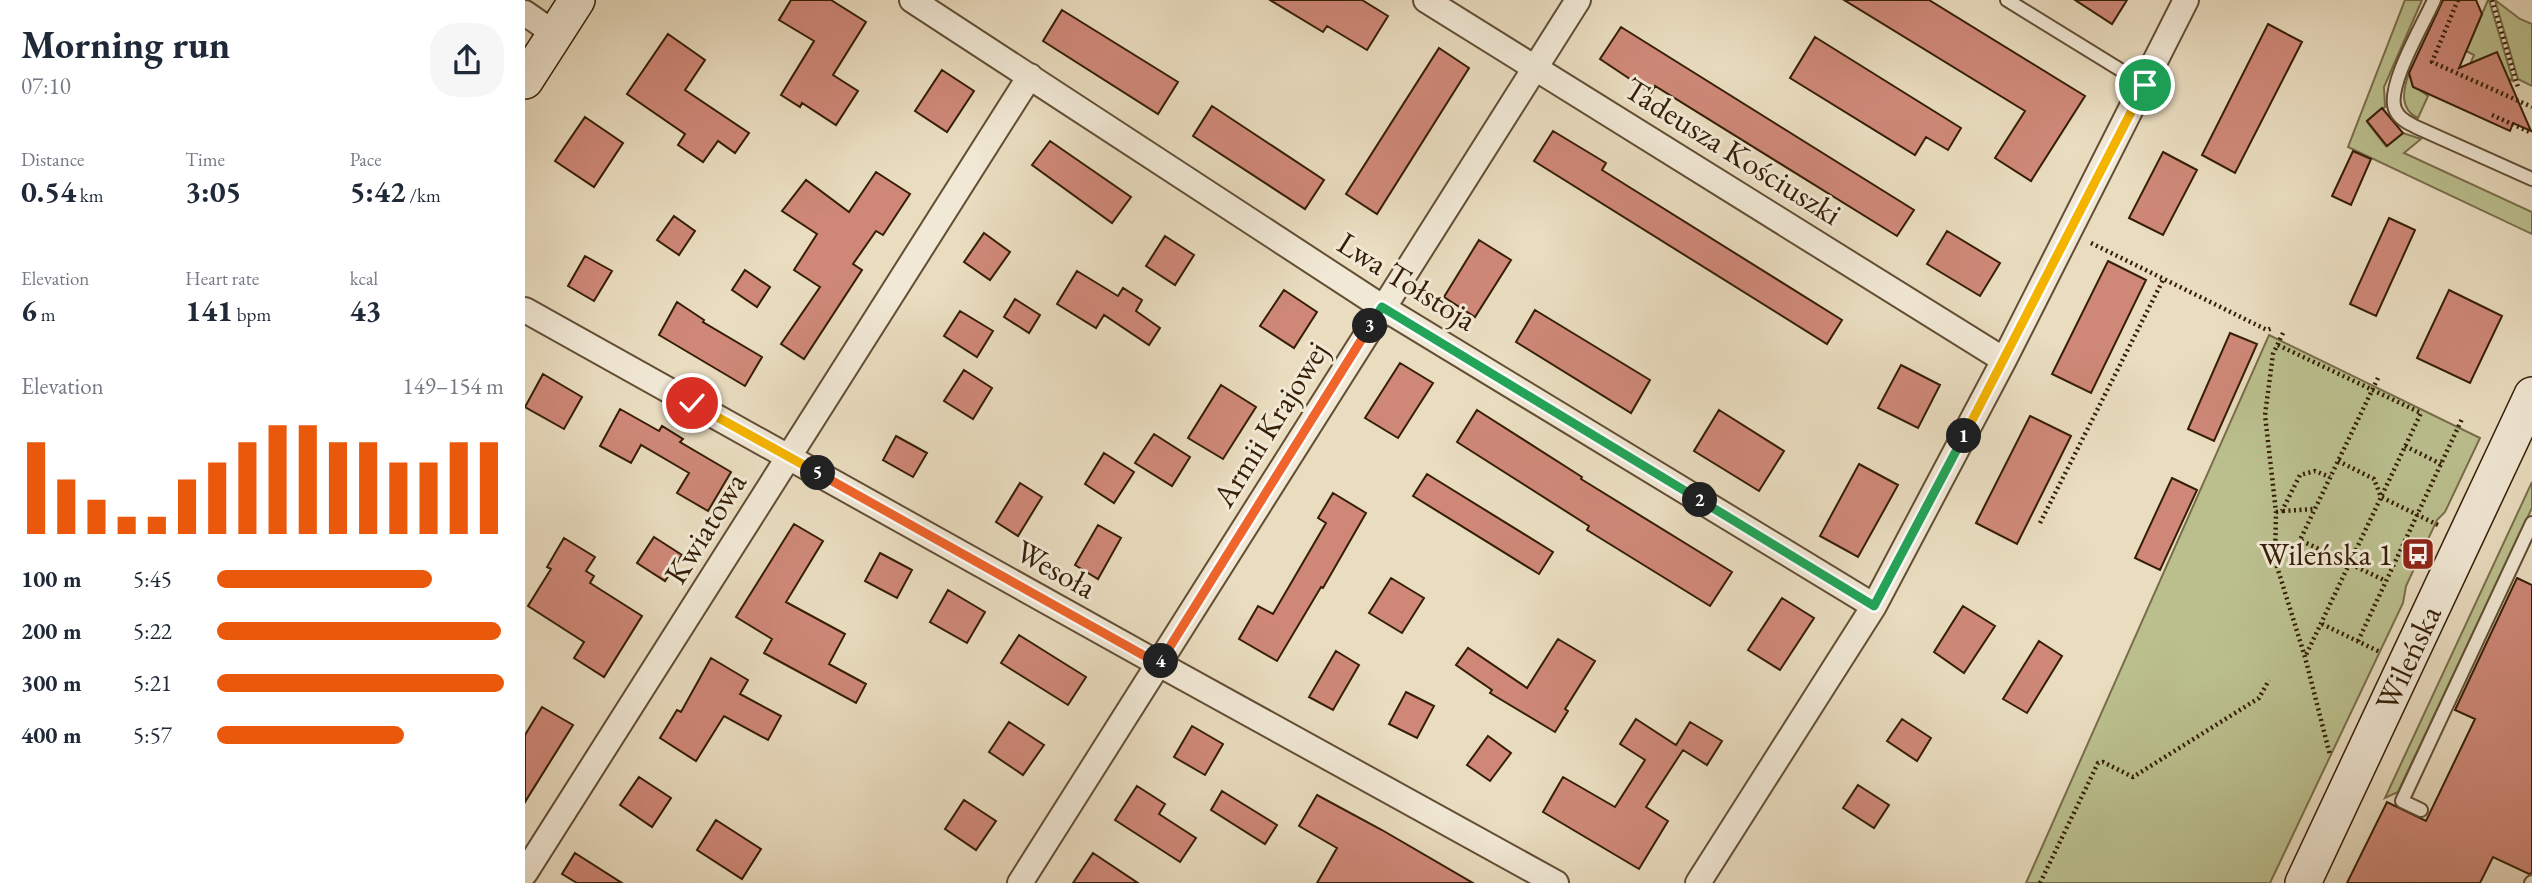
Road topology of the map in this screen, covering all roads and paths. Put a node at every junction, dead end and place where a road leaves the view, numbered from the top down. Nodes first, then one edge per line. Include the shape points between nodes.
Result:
1 (577, 0) edge
2 (912, 0) edge
3 (1426, 0) edge
4 (1578, 0) edge
5 (2007, 0) edge
6 (2186, 0) edge
7 (2434, 0) edge
8 (2458, 0) edge
9 (2492, 0) edge
10 (525, 13) edge
11 (555, 34) junction
12 (1536, 67) junction
13 (1030, 76) junction
14 (525, 81) edge
15 (2145, 85) junction
16 (2518, 87) dead end
17 (2532, 107) edge
18 (2492, 115) dead end
19 (2532, 133) edge
20 (2532, 179) edge
21 (2069, 232) junction
22 (2163, 281) junction
23 (1382, 307) junction
24 (525, 310) edge
25 (2273, 328) dead end
26 (2283, 333) dead end
27 (2278, 345) junction
28 (2004, 360) junction
29 (2378, 378) dead end
30 (2371, 390) junction
31 (2532, 395) edge
32 (2462, 419) dead end
33 (2405, 446) junction
34 (789, 457) junction
35 (2337, 461) junction
36 (2441, 464) junction
37 (2330, 477) junction
38 (2381, 497) junction
39 (2314, 509) junction
40 (2279, 511) junction
41 (2417, 515) junction
42 (2040, 523) dead end
43 (2532, 523) edge
44 (2438, 526) dead end
45 (2350, 564) junction
46 (2386, 581) junction
47 (1874, 606) junction
48 (2322, 624) junction
49 (2358, 641) junction
50 (2384, 653) dead end
51 (2305, 657) junction
52 (1159, 664) junction
53 (2269, 680) dead end
54 (2332, 763) dead end
55 (2421, 810) dead end
56 (525, 873) edge
57 (1020, 883) edge
58 (1556, 883) edge
59 (1698, 883) edge
60 (2040, 883) edge
61 (2303, 883) edge

1 - 11 street
2 - 13 street, Lwa Tołstoja
3 - 12 street, Tadeusza Kościuszki
4 - 12 street, Armii Krajowej
5 - 15 lane
6 - 15 street
7 - 20 lane via 2398,79 2395,108 2402,120
8 - 17 path via 2432,62
9 - 16 path
10 - 11 street
11 - 14 street
12 - 23 street, Armii Krajowej
12 - 28 street, Tadeusza Kościuszki
13 - 23 street, Lwa Tołstoja
13 - 34 street, Kwiatowa
15 - 21 street
18 - 19 path
21 - 22 path
21 - 28 street
22 - 25 path via 2267,330
22 - 42 path
23 - 47 street, Lwa Tołstoja
23 - 52 street, Armii Krajowej
24 - 34 street, Wesoła
26 - 27 path
27 - 30 path
27 - 40 path via 2265,415
28 - 47 street
29 - 30 path
30 - 33 path via 2421,413
30 - 35 path
31 - 61 street, Wileńska
32 - 36 path
33 - 36 path
33 - 38 path
34 - 52 street, Wesoła
34 - 56 street, Kwiatowa
35 - 37 path
35 - 38 path via 2374,479
36 - 41 path
37 - 39 path
37 - 40 path via 2315,471 2300,475
38 - 41 path
38 - 45 path
39 - 40 path
39 - 45 path via 2300,540
40 - 51 path via 2275,560
41 - 44 path
41 - 46 path
43 - 55 lane via 2402,801
45 - 46 path
45 - 48 path
46 - 49 path
47 - 59 street
48 - 49 path
48 - 51 path
49 - 50 path
51 - 54 path
52 - 57 street, Armii Krajowej
52 - 58 street, Wesoła
53 - 60 path via 2259,698 2133,777 2098,763

